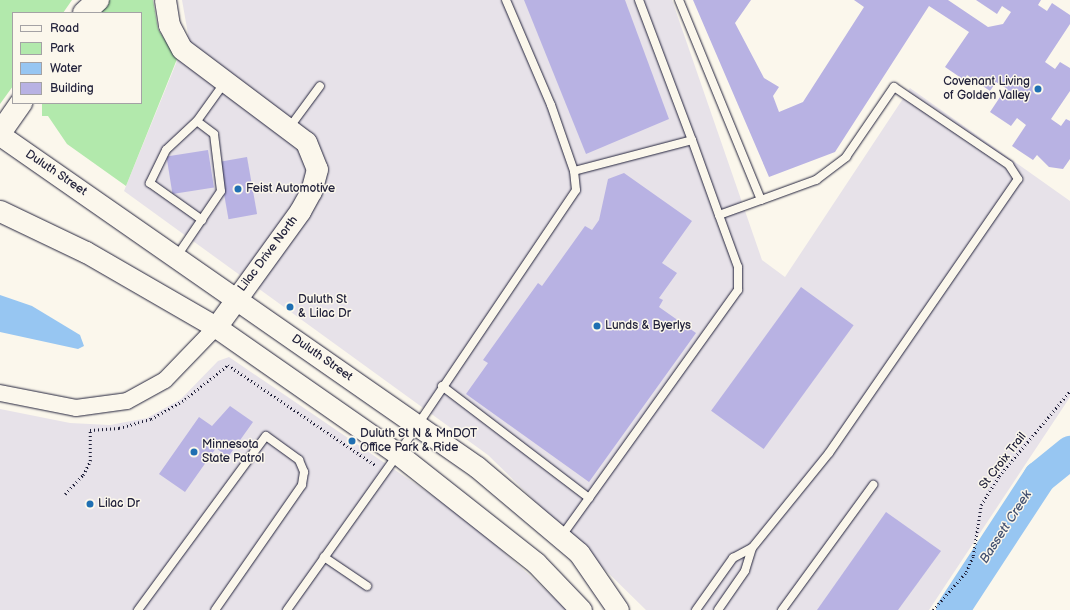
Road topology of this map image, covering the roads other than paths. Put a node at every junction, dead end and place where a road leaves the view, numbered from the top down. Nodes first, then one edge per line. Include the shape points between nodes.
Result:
1 (86, 0) edge
2 (98, 0) edge
3 (165, 0) edge
4 (506, 0) edge
5 (638, 0) edge
6 (679, 0) edge
7 (78, 12) edge
8 (85, 12) edge
9 (225, 82) junction
10 (320, 86) dead end
11 (19, 104) edge
12 (197, 121) junction
13 (289, 128) junction
14 (0, 134) edge
15 (692, 140) junction
16 (574, 171) junction
17 (761, 200) junction
18 (0, 211) edge
19 (719, 215) junction
20 (202, 220) junction
21 (177, 256) junction
22 (236, 297) junction
23 (216, 327) junction
24 (442, 386) junction
25 (0, 393) edge
26 (417, 424) junction
27 (398, 454) junction
28 (873, 485) dead end
29 (589, 498) junction
30 (560, 538) junction
31 (752, 548) junction
32 (324, 557) junction
33 (367, 586) dead end
34 (138, 610) edge
35 (215, 610) edge
36 (287, 610) edge
37 (581, 610) edge
38 (618, 610) edge
39 (696, 610) edge
40 (718, 610) edge
41 (782, 610) edge

1 - 7 highway
2 - 8 highway
3 - 9 street, Lilac Drive North via 169,25 182,49
4 - 16 lane
5 - 15 lane
6 - 17 lane
9 - 12 lane
9 - 13 street, Lilac Drive North
10 - 13 lane
11 - 14 highway
12 - 20 lane via 214,134 222,192
12 - 20 lane via 166,150 150,183
13 - 22 street, Lilac Drive North via 306,142 313,156 315,181 300,211
14 - 21 street, Duluth Street
15 - 16 lane
15 - 19 lane
16 - 24 lane via 576,190
17 - 19 lane
17 - 31 lane via 816,180 846,157 894,87 1009,165 1018,179 829,453
18 - 23 street via 86,252
19 - 29 lane via 738,267 738,290
20 - 21 lane
21 - 22 street, Duluth Street
22 - 23 street, Lilac Drive North
22 - 26 street, Duluth Street
23 - 25 street, Lilac Drive North via 165,380 128,401 76,408
23 - 27 street
24 - 26 lane
24 - 29 lane
26 - 27 lane
26 - 30 street, Duluth Street via 477,467
27 - 32 lane
27 - 37 street via 536,563
28 - 41 lane
29 - 30 lane
30 - 38 street, Duluth Street via 579,553
31 - 39 lane via 732,558
31 - 40 lane via 745,571
32 - 33 lane
32 - 36 lane
34 - 35 lane via 266,436 299,460 304,472 302,485

